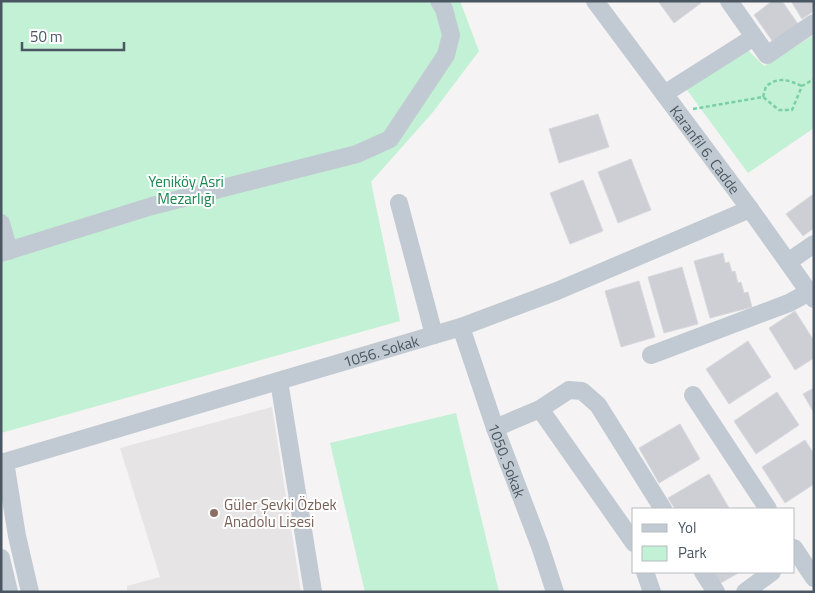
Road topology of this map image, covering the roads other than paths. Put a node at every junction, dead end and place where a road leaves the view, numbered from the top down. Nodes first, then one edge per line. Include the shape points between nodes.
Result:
1 (440, 1) edge
2 (595, 1) edge
3 (729, 1) edge
4 (814, 23) edge
5 (754, 37) junction
6 (664, 94) junction
7 (399, 203) dead end
8 (750, 209) junction
9 (1, 224) edge
10 (814, 244) edge
11 (5, 252) edge
12 (788, 262) junction
13 (812, 296) edge
14 (461, 327) junction
15 (434, 335) junction
16 (651, 355) dead end
17 (279, 381) junction
18 (693, 395) dead end
19 (540, 409) junction
20 (495, 428) junction
21 (3, 463) edge
22 (662, 508) edge
23 (767, 508) edge
24 (632, 540) edge
25 (795, 552) edge
26 (1, 558) edge
27 (704, 573) edge
28 (771, 573) edge
29 (814, 578) edge
30 (9, 592) edge
31 (30, 592) edge
32 (313, 592) edge
33 (555, 592) edge
34 (716, 592) edge
35 (745, 592) edge

1 - 11 street via 451,35 446,55 390,139 357,154 152,206
2 - 6 street, Karanfil 6. Cadde
3 - 5 street
4 - 5 street via 767,56
5 - 6 street
6 - 8 street, Karanfil 6. Cadde
7 - 15 street
8 - 12 street, Karanfil 6. Cadde
8 - 14 street, 1056. Sokak via 557,291
9 - 11 street
10 - 12 street
12 - 13 street, Karanfil 6. Cadde
13 - 16 street
14 - 15 street, 1056. Sokak
14 - 20 street, 1050. Sokak
15 - 17 street, 1056. Sokak
17 - 21 street, 1056. Sokak
17 - 32 street
18 - 23 street
19 - 20 street
19 - 22 street via 569,390 582,391 598,404
19 - 24 street
20 - 33 street, 1050. Sokak
21 - 31 street
25 - 29 street
26 - 30 street
27 - 34 street
28 - 35 street

